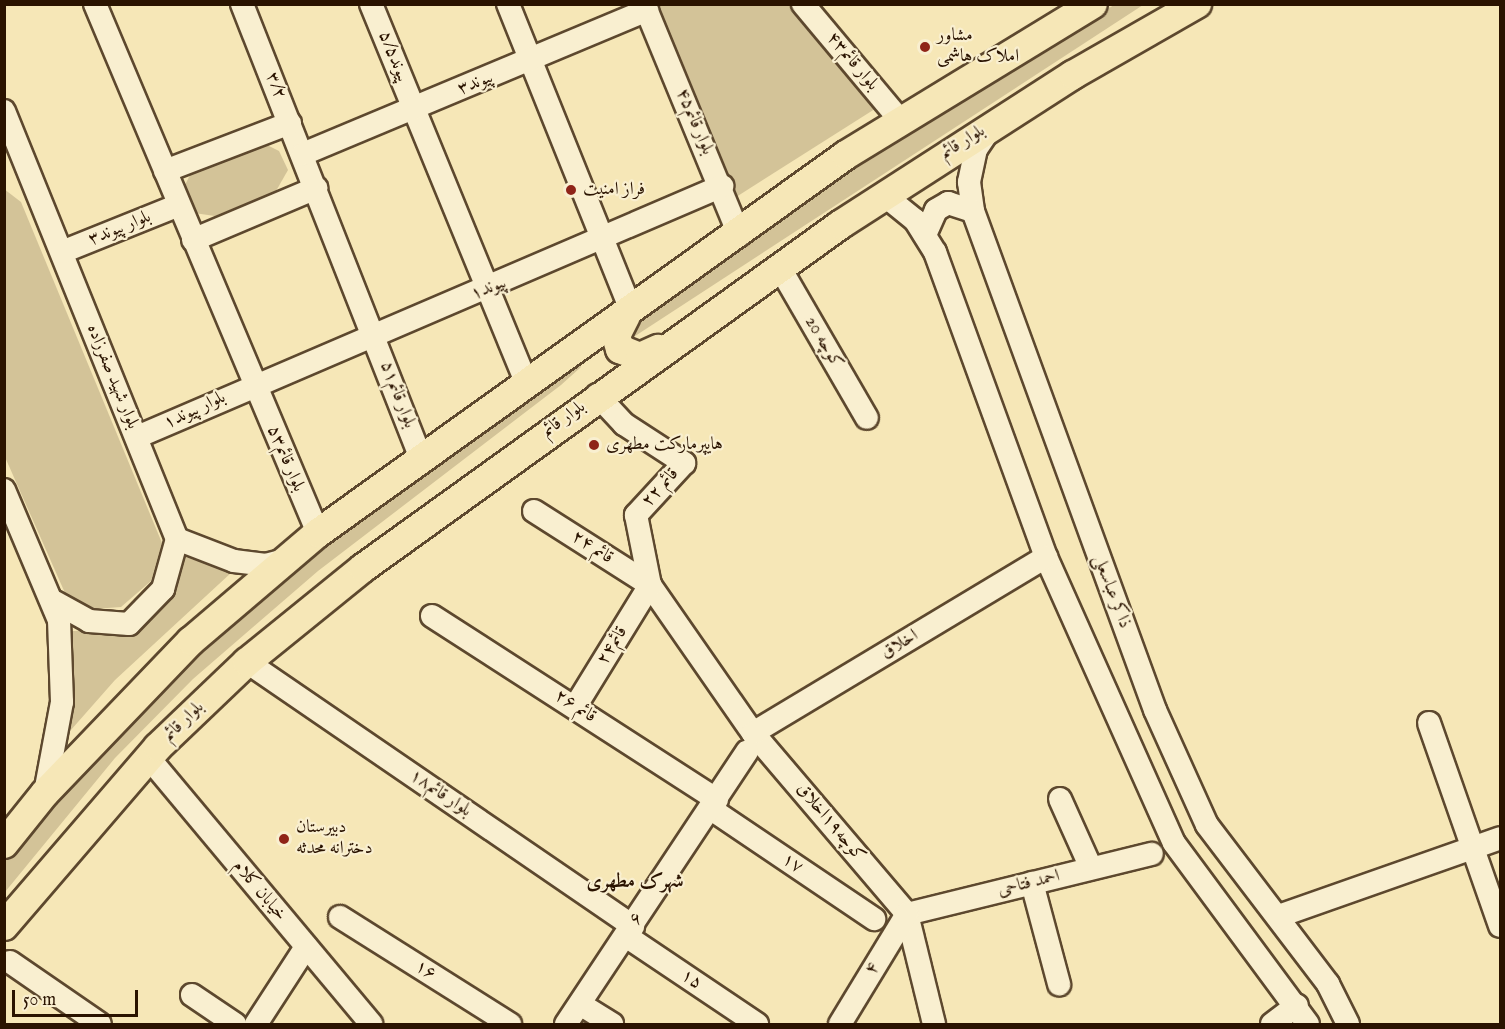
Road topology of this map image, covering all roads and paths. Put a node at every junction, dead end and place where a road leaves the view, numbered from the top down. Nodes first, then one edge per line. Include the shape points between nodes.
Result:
1 (96, 4) edge
2 (371, 4) edge
3 (508, 4) edge
4 (803, 4) edge
5 (1197, 4) edge
6 (645, 7) edge
7 (1083, 7) edge
8 (245, 12) edge
9 (532, 61) junction
10 (414, 110) junction
11 (4, 111) edge
12 (900, 120) junction
13 (290, 123) junction
14 (992, 126) junction
15 (303, 154) junction
16 (165, 171) junction
17 (722, 186) junction
18 (316, 188) junction
19 (884, 195) junction
20 (179, 205) junction
21 (973, 211) junction
22 (739, 235) junction
23 (925, 235) junction
24 (193, 240) junction
25 (603, 240) junction
26 (62, 252) junction
27 (780, 268) junction
28 (492, 289) junction
29 (629, 314) junction
30 (373, 333) junction
31 (668, 345) junction
32 (575, 349) junction
33 (526, 381) junction
34 (253, 384) junction
35 (599, 394) junction
36 (867, 418) dead end
37 (137, 437) junction
38 (420, 457) junction
39 (5, 493) edge
40 (534, 511) dead end
41 (318, 533) junction
42 (177, 539) junction
43 (1046, 557) junction
44 (285, 560) junction
45 (650, 585) junction
46 (55, 602) junction
47 (432, 616) dead end
48 (247, 662) junction
49 (575, 707) junction
50 (1429, 723) dead end
51 (750, 742) junction
52 (148, 757) junction
53 (45, 793) junction
54 (1060, 799) dead end
55 (714, 804) junction
56 (1500, 838) edge
57 (4, 844) edge
58 (1473, 848) junction
59 (1152, 854) dead end
60 (1091, 868) junction
61 (1032, 883) junction
62 (907, 914) junction
63 (1279, 916) junction
64 (340, 917) dead end
65 (874, 920) dead end
66 (4, 926) edge
67 (1500, 926) edge
68 (629, 931) junction
69 (306, 947) junction
70 (10, 962) dead end
71 (1059, 984) dead end
72 (192, 995) dead end
73 (580, 1004) junction
74 (1302, 1015) edge
75 (100, 1024) edge
76 (235, 1024) edge
77 (256, 1024) edge
78 (371, 1024) edge
79 (510, 1024) edge
80 (566, 1024) edge
81 (612, 1024) edge
82 (757, 1024) edge
83 (840, 1024) edge
84 (934, 1024) edge
85 (1272, 1024) edge
86 (1348, 1024) edge

1 - 16 street, بلوار قائم۵۳
2 - 10 street, پیوند۵/۵
3 - 9 street
4 - 12 street, بلوار قائم۴۳
5 - 14 main road, بلوار قائم
6 - 9 street, پیوند۳
6 - 17 street, بلوار قائم۴۵
7 - 12 main road
8 - 13 street, ۳/۲
9 - 10 street, پیوند۳
9 - 25 street
10 - 15 street, پیوند۳
10 - 28 street, پیوند۵/۵
11 - 26 street, بلوار شهید صفرزاده
12 - 22 main road
13 - 15 street, ۳/۲
13 - 16 street
14 - 19 main road, بلوار قائم
14 - 21 street, ذاکر عباسعلی via 973,160 969,182
15 - 18 street, ۳/۲
16 - 20 street, بلوار قائم۵۳
17 - 22 street, بلوار قائم۴۵
17 - 25 street, پیوند۱
18 - 24 street
18 - 30 street, بلوار قائم۵۱
19 - 23 street
19 - 27 main road, بلوار قائم
20 - 24 street, بلوار قائم۵۳
20 - 26 street, بلوار پیوند۳
21 - 23 street via 948,203 936,210
21 - 63 street, ذاکر عباسعلی via 1155,710 1207,825
22 - 29 main road
23 - 43 street
24 - 34 street, بلوار قائم۵۳
25 - 28 street, پیوند۱
25 - 29 street
26 - 37 street, بلوار شهید صفرزاده
27 - 31 main road, بلوار قائم
27 - 36 street, کوچه 20
28 - 30 street, پیوند۱
28 - 33 street, پیوند۵/۵
29 - 31 main road via 616,336 625,354 640,357
29 - 32 main road
30 - 34 street, پیوند۱
30 - 38 street, بلوار قائم۵۱
31 - 35 main road, بلوار قائم
32 - 33 main road
32 - 35 main road via 593,349 607,359 609,371
33 - 38 main road
34 - 37 street, بلوار پیوند۱
34 - 41 street, بلوار قائم۵۳
35 - 45 street, قائم ۲۲ via 624,424 684,463 636,515
35 - 48 main road, بلوار قائم via 446,505
37 - 42 street, بلوار شهید صفرزاده
38 - 41 main road
39 - 46 street
40 - 45 street, ۲۴ قائم
41 - 44 main road
42 - 44 street via 234,561 266,565
42 - 46 street via 163,589 129,624 89,621
43 - 51 street, اخلاق
43 - 74 street via 1174,843
44 - 53 main road via 191,641
45 - 49 street, قائم۲۴
45 - 51 street, کوچه۱۹اخلاق
46 - 53 street via 64,656 62,702
47 - 49 street, قائم ۲۶
48 - 52 main road, بلوار قائم
48 - 68 street, بلوار قائم۱۸
49 - 55 street, قائم ۲۶
50 - 58 street
51 - 55 street, ۶
51 - 62 street, کوچه۱۹اخلاق
52 - 66 main road, بلوار قائم
52 - 69 street, خیابان کلام
53 - 57 main road
54 - 60 street
55 - 65 street, ۱۷
55 - 68 street, ۶
56 - 58 street
58 - 63 street
58 - 67 street
59 - 60 street, احمد فتاحی
60 - 61 street, احمد فتاحی
61 - 62 street, احمد فتاحی
61 - 71 street
62 - 83 street, ۴
62 - 84 street
63 - 86 street, ذاکر عباسعلی
64 - 79 street, ۱۶
68 - 73 street, ۶
68 - 82 street, ۱۵
69 - 77 street
69 - 78 street, خیابان کلام
70 - 75 street
72 - 76 street
73 - 80 street, ۶
73 - 81 street
74 - 85 street

